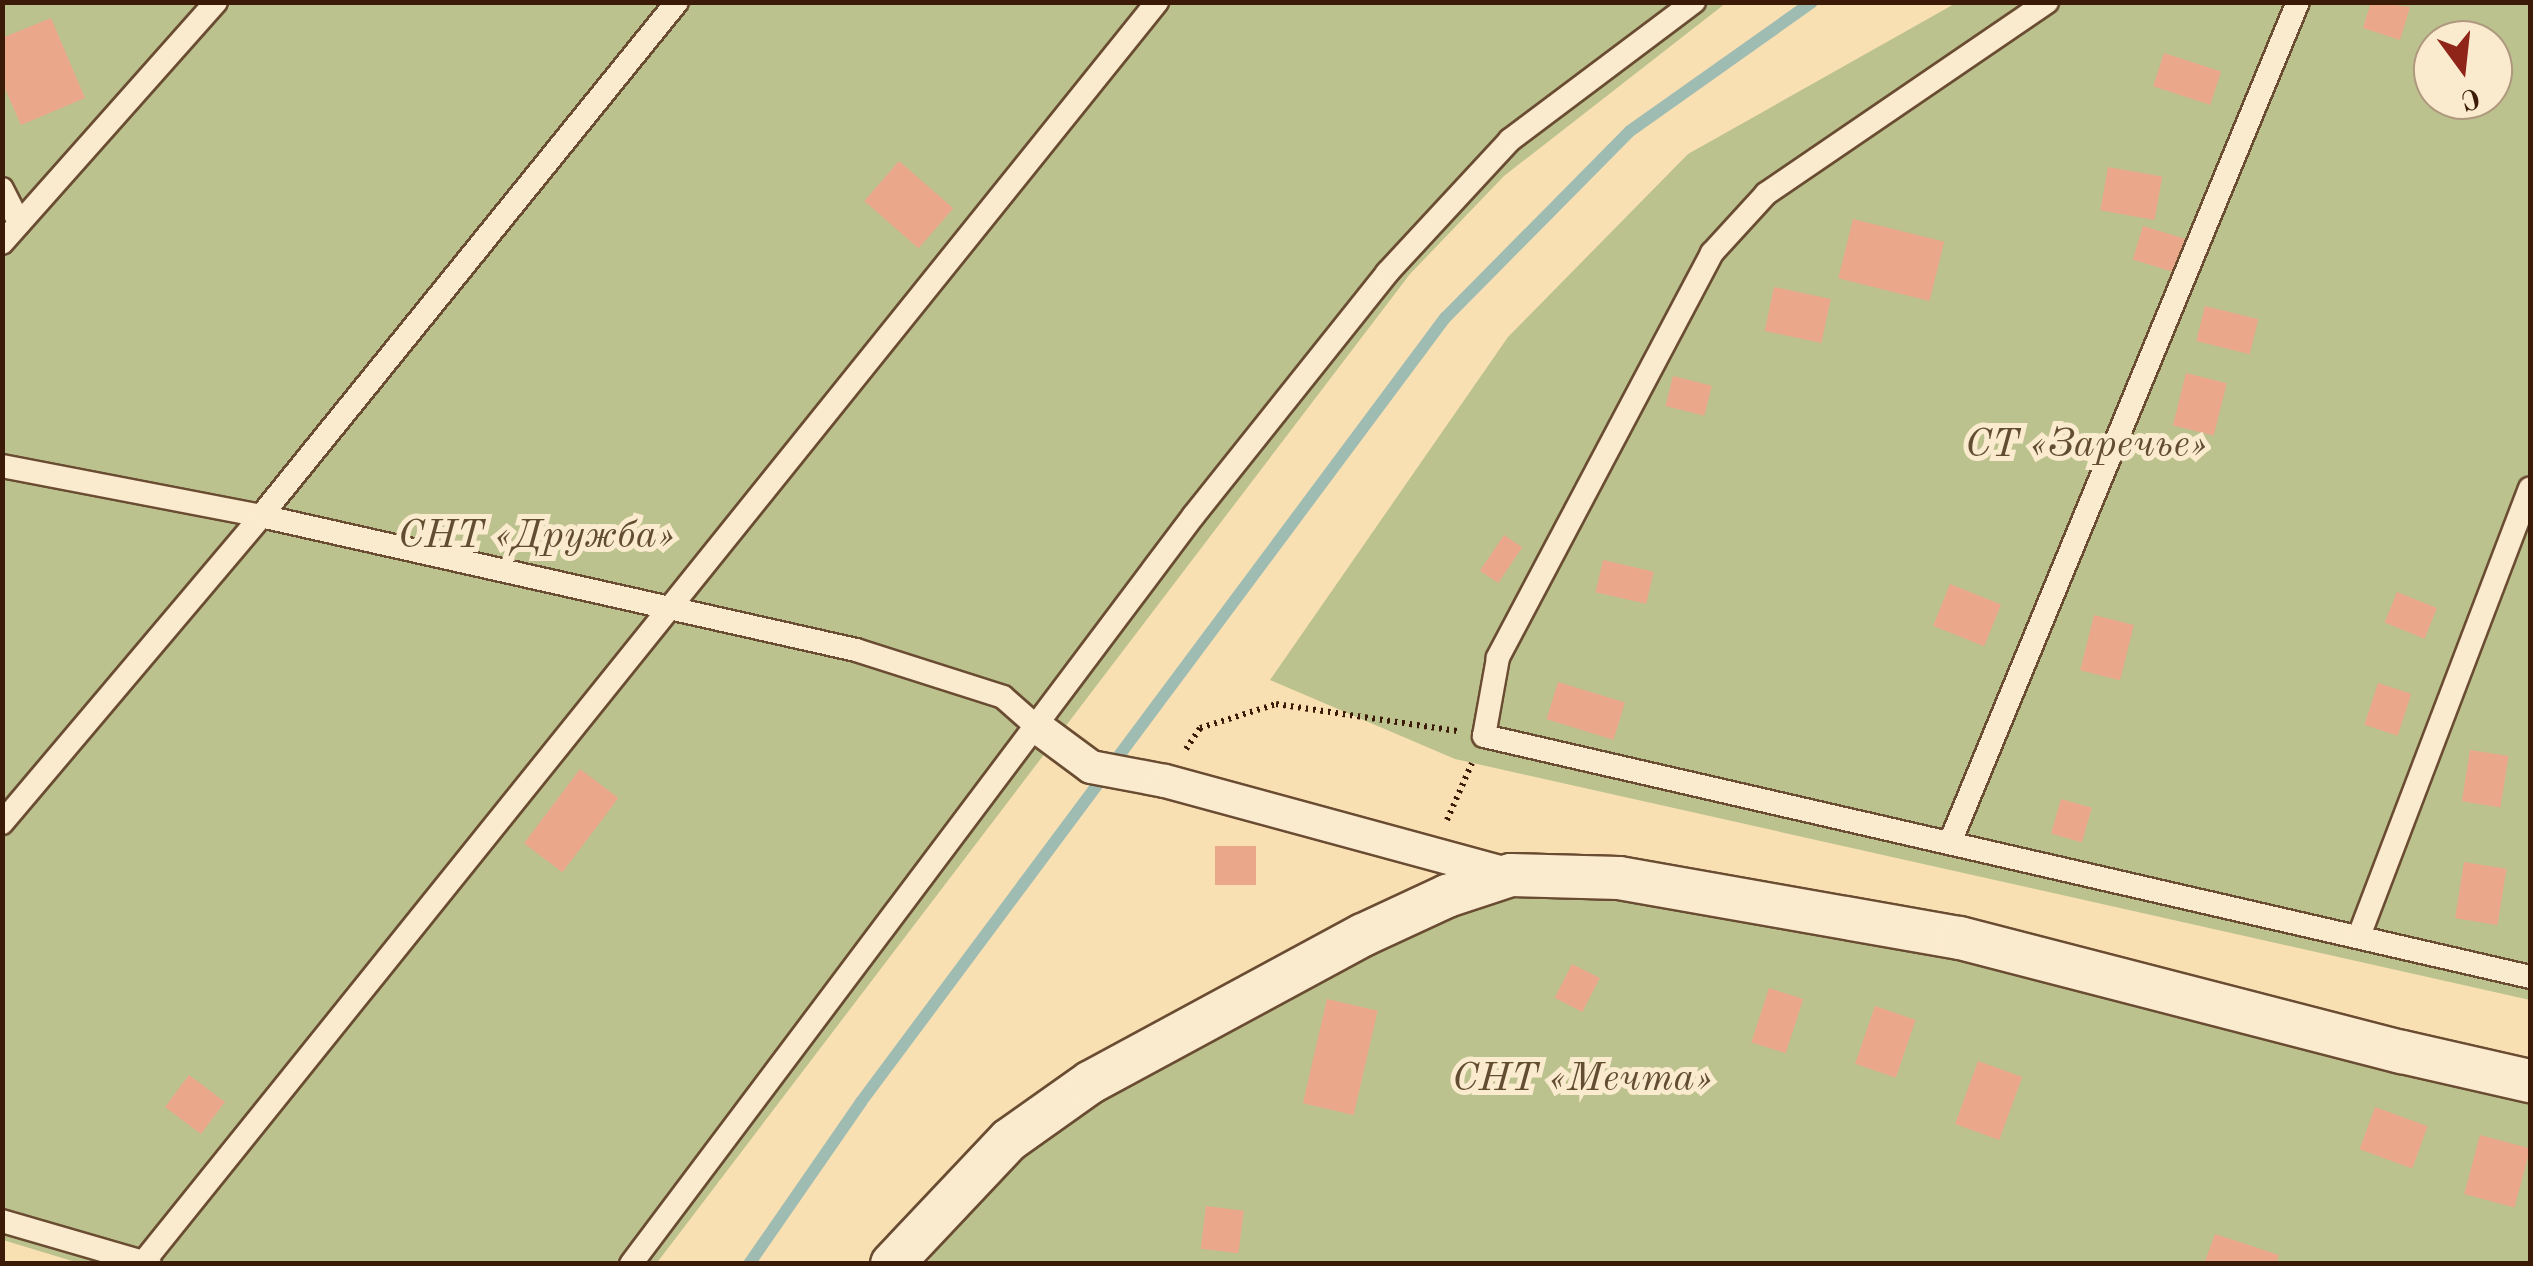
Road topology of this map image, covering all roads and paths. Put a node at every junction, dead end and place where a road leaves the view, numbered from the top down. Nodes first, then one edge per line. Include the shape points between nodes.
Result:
1 (216, 2) edge
2 (678, 2) edge
3 (1157, 2) edge
4 (1694, 2) edge
5 (2047, 2) edge
6 (2298, 2) edge
7 (2, 189) edge
8 (19, 223) junction
9 (2, 243) edge
10 (2, 466) edge
11 (2530, 489) edge
12 (261, 516) junction
13 (674, 607) junction
14 (1037, 727) junction
15 (1484, 736) junction
16 (1164, 781) junction
17 (2, 823) edge
18 (1951, 840) junction
19 (1432, 854) junction
20 (1512, 875) junction
21 (2359, 936) junction
22 (2530, 977) edge
23 (2530, 1081) edge
24 (2, 1222) edge
25 (145, 1263) edge
26 (632, 1264) edge
27 (892, 1264) edge

1 - 8 lane
2 - 12 lane
3 - 13 lane
4 - 14 lane via 1510,140 1399,260 1194,515
5 - 15 lane via 1766,194 1712,253 1498,658
6 - 18 lane
7 - 8 lane
8 - 9 lane
10 - 12 lane
11 - 21 lane
12 - 13 lane
12 - 17 lane
13 - 14 lane via 856,650 1003,697
13 - 25 lane
14 - 16 street via 1091,767
14 - 26 lane
15 - 16 path via 1276,704 1200,728
15 - 18 lane
15 - 19 path
16 - 19 street
18 - 21 lane
19 - 20 street
20 - 23 street via 1620,878 1960,938
20 - 27 street via 1447,896 1363,936 1091,1082 1009,1140
21 - 22 lane
24 - 25 lane

